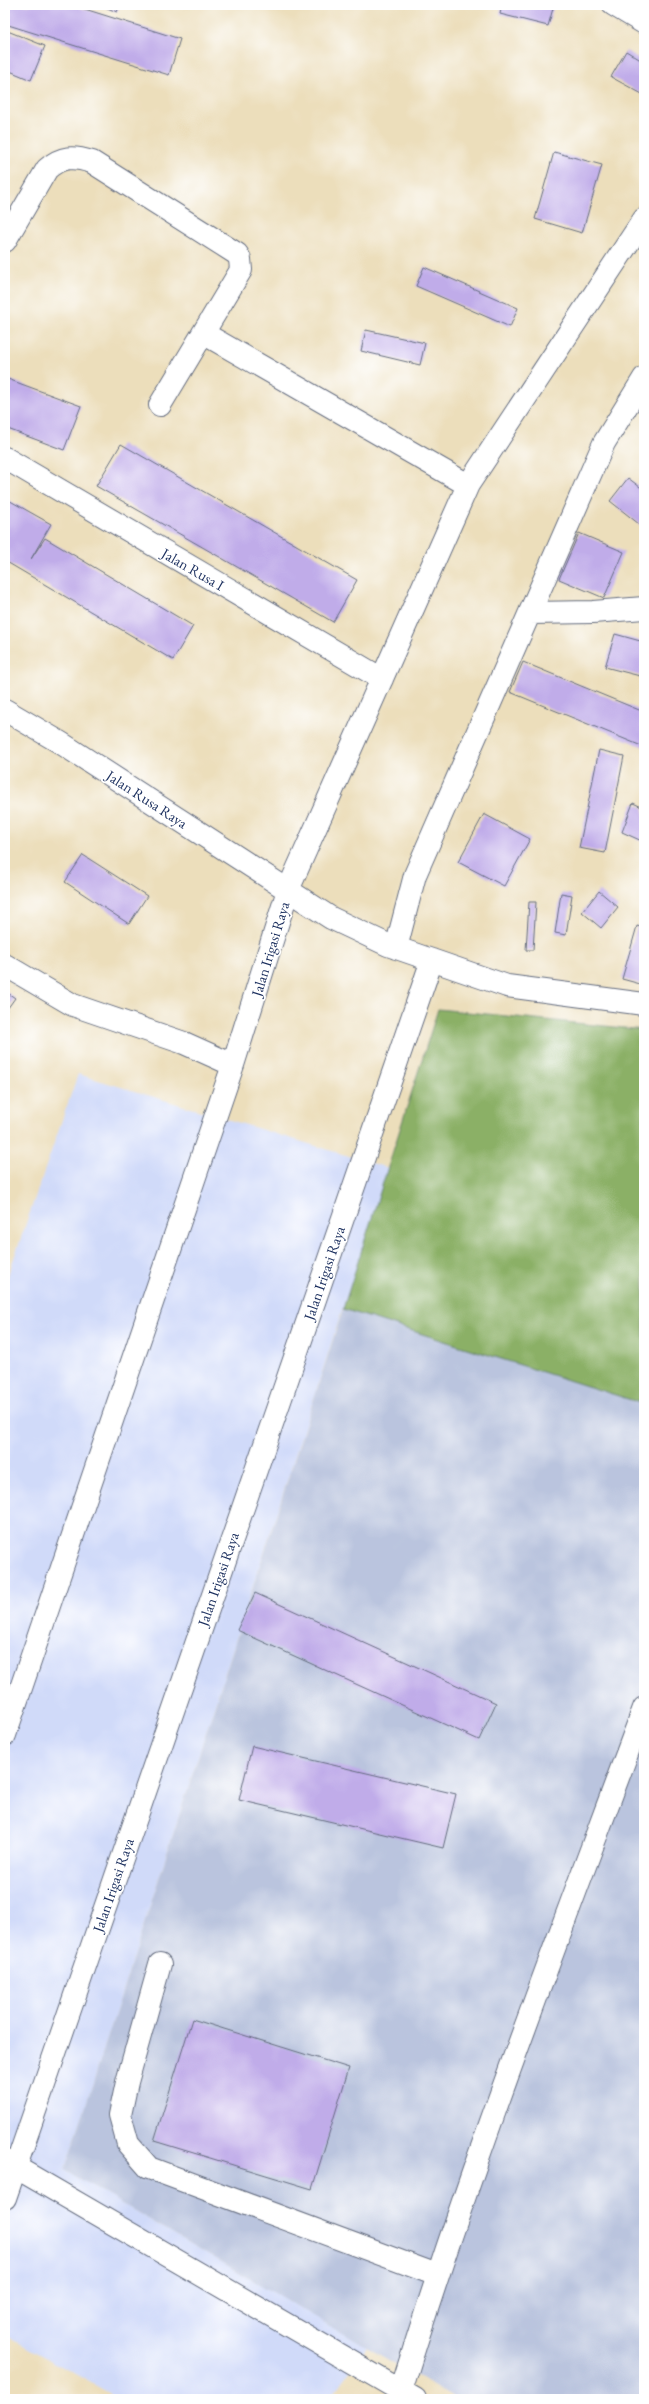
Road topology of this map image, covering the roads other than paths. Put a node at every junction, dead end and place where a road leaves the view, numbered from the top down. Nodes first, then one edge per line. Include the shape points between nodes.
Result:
1 (614, 5) edge
2 (644, 23) edge
3 (644, 219) edge
4 (5, 241) edge
5 (203, 333) junction
6 (644, 378) edge
7 (160, 404) dead end
8 (5, 458) edge
9 (468, 485) junction
10 (644, 608) edge
11 (530, 613) junction
12 (382, 680) junction
13 (5, 710) edge
14 (288, 890) junction
15 (392, 946) junction
16 (432, 960) junction
17 (5, 965) edge
18 (644, 1004) edge
19 (233, 1065) junction
20 (644, 1708) edge
21 (5, 1735) edge
22 (160, 1964) dead end
23 (10, 2164) edge
24 (5, 2198) edge
25 (437, 2275) junction
26 (408, 2395) edge

1 - 2 street
3 - 9 street, Jalan Irigasi Raya
4 - 5 street via 47,169 56,161 77,158 92,162 237,254 241,270
5 - 7 street
5 - 9 street
6 - 11 street via 604,443
8 - 12 street, Jalan Rusa I
9 - 12 street, Jalan Irigasi Raya
10 - 11 street
11 - 15 street via 415,875
12 - 14 street, Jalan Irigasi Raya
13 - 14 street, Jalan Rusa Raya via 61,743
14 - 15 street, Jalan Rusa Raya via 331,918
14 - 19 street, Jalan Irigasi Raya
15 - 16 street, Jalan Rusa Raya
16 - 18 street, Jalan Rusa Raya via 507,986
16 - 23 street, Jalan Irigasi Raya
17 - 19 street via 73,1005 184,1043
19 - 21 street, Jalan Irigasi Raya
20 - 25 street via 492,2118
22 - 25 street via 120,2115 128,2144 148,2168
23 - 24 street, Jalan Irigasi Raya
23 - 26 street
25 - 26 street

